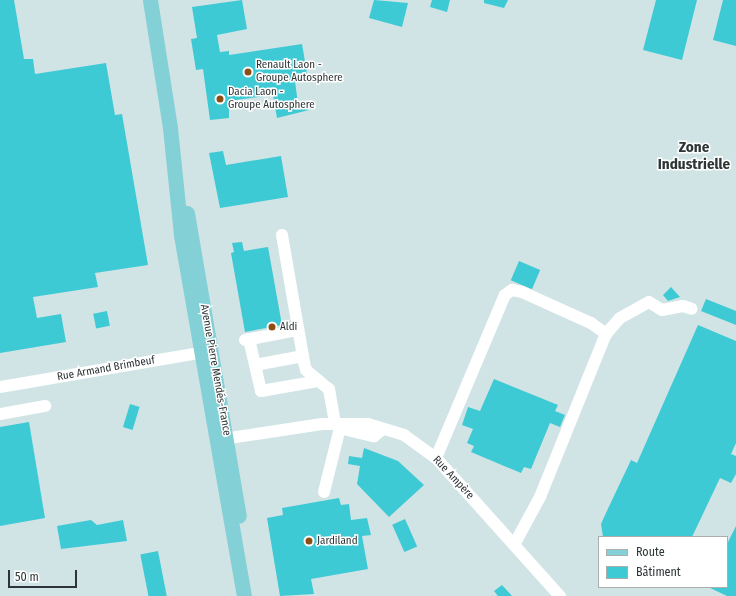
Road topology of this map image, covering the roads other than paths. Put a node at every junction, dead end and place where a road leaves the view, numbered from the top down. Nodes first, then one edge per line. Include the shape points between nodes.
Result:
1 (150, 0) edge
2 (282, 235) dead end
3 (692, 309) dead end
4 (298, 330) junction
5 (606, 334) junction
6 (206, 352) junction
7 (302, 356) junction
8 (255, 366) junction
9 (319, 381) junction
10 (0, 387) edge
11 (45, 406) dead end
12 (0, 414) edge
13 (316, 424) junction
14 (338, 424) junction
15 (383, 429) junction
16 (337, 440) junction
17 (222, 443) junction
18 (436, 458) junction
19 (324, 492) dead end
20 (514, 544) junction
21 (244, 596) edge
22 (250, 596) edge
23 (560, 596) edge

1 - 6 main road, Avenue Pierre Mendés-France via 171,145 191,231
2 - 4 street
3 - 5 street via 682,306 662,310 649,302 620,318
4 - 7 street
4 - 8 street via 247,339
5 - 18 street via 591,323 522,292 512,290 505,295
5 - 20 street via 540,497
6 - 10 street, Rue Armand Brimbeuf
6 - 17 main road, Avenue Pierre Mendés-France
7 - 8 street
7 - 9 street via 306,370
8 - 9 street via 261,391
9 - 14 street via 329,389
11 - 12 street
13 - 14 street, Rue Ampère
13 - 16 street
13 - 17 street, Rue Ampère
14 - 15 street, Rue Ampère via 368,424
14 - 16 street
15 - 16 street via 374,436 346,430
15 - 18 street, Rue Ampère via 404,435
16 - 19 street
17 - 21 main road, Avenue Pierre Mendés-France
17 - 22 main road, Avenue Pierre Mendés-France
18 - 20 street, Rue Ampère
20 - 23 street, Rue Ampère

